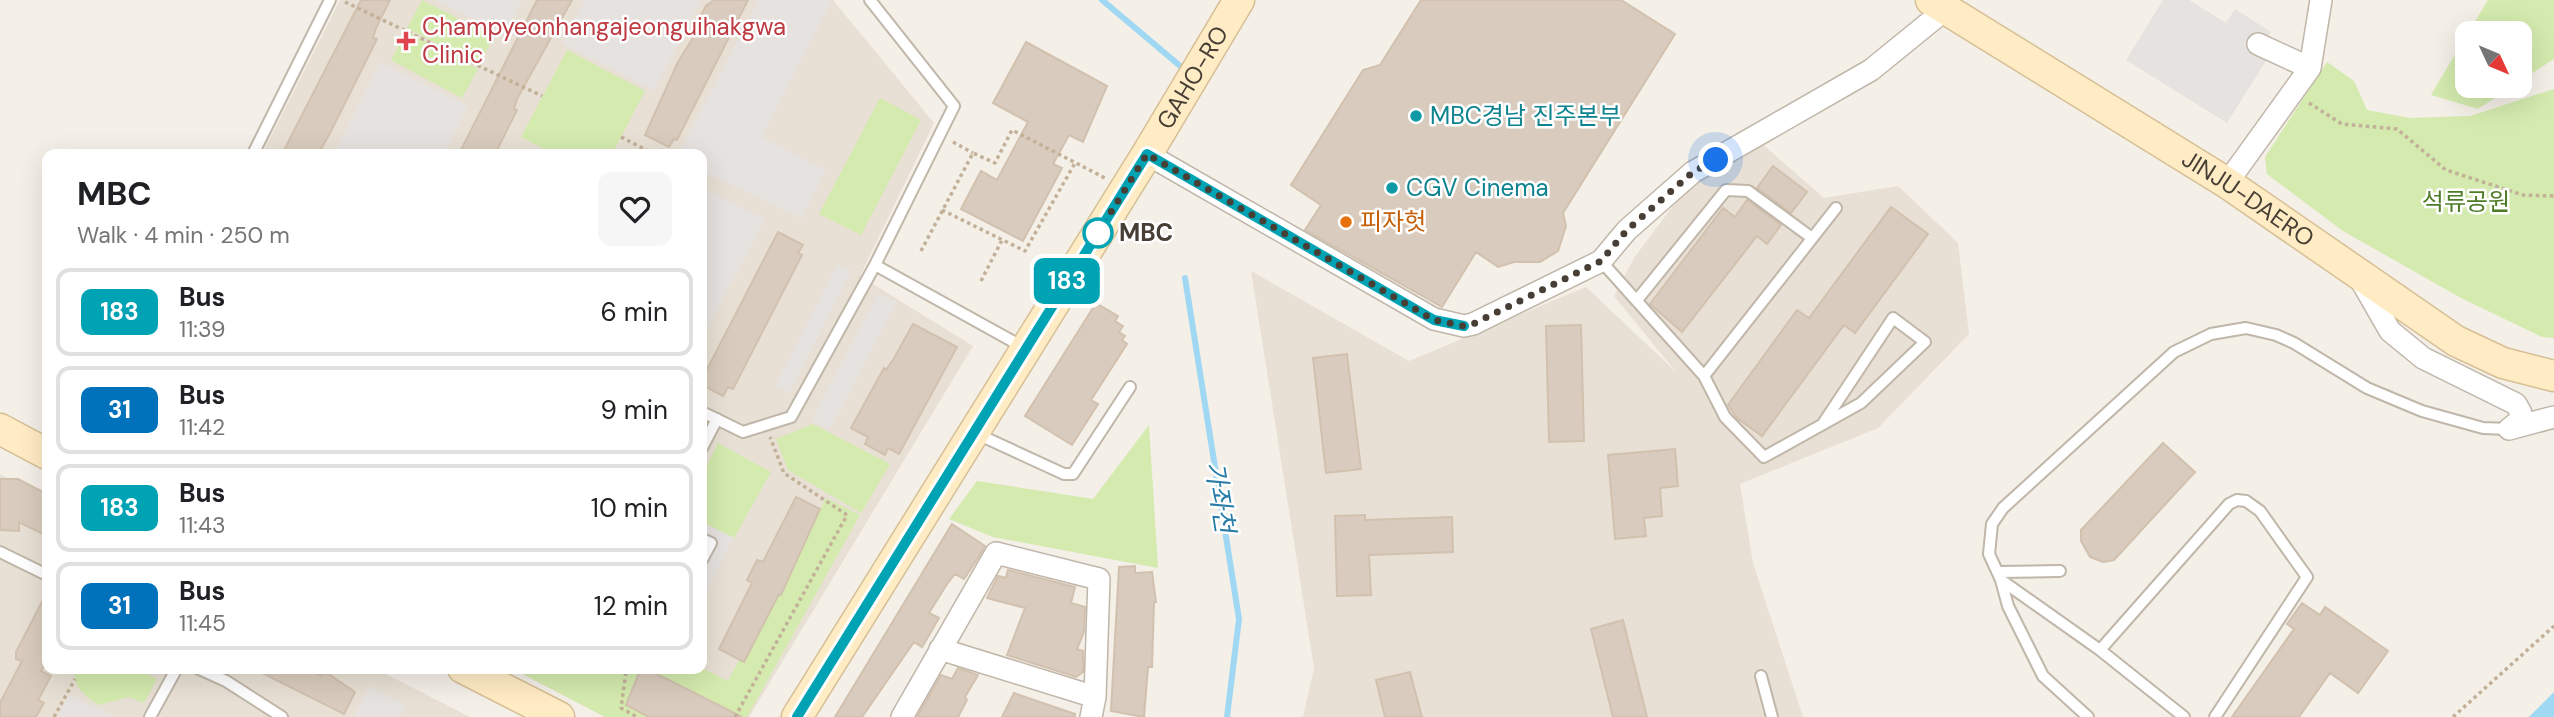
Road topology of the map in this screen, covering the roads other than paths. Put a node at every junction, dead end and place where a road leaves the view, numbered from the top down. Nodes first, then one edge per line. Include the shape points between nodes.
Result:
1 (330, 0) edge
2 (870, 0) edge
3 (1239, 0) edge
4 (2321, 0) edge
5 (1939, 5) edge
6 (2258, 44) dead end
7 (2309, 68) junction
8 (256, 149) edge
9 (1147, 154) junction
10 (2228, 183) junction
11 (1836, 208) dead end
12 (1812, 239) junction
13 (1601, 261) junction
14 (875, 265) junction
15 (2355, 269) junction
16 (1637, 300) junction
17 (1464, 326) joint
18 (1026, 348) junction
19 (1704, 376) junction
20 (2554, 376) edge
21 (1130, 387) dead end
22 (707, 414) edge
23 (2554, 417) edge
24 (717, 419) junction
25 (1824, 422) junction
26 (0, 429) edge
27 (2510, 429) junction
28 (974, 433) junction
29 (707, 438) edge
30 (42, 451) edge
31 (0, 552) edge
32 (2060, 571) dead end
33 (42, 573) edge
34 (2000, 576) junction
35 (940, 649) junction
36 (2099, 649) junction
37 (174, 674) edge
38 (210, 674) edge
39 (475, 674) edge
40 (1761, 676) dead end
41 (1093, 707) edge
42 (150, 717) edge
43 (282, 717) edge
44 (559, 717) edge
45 (797, 717) edge
46 (902, 717) edge
47 (1772, 717) edge
48 (2088, 717) edge
49 (2184, 717) edge
50 (2215, 717) edge

1 - 8 lane
2 - 14 lane via 954,106
3 - 9 street, GAHO-RO
4 - 7 street
5 - 10 street, JINJU-DAERO
5 - 13 street, JINJU-DAERO via 1871,70 1693,172 1627,230
6 - 7 street
7 - 10 street
9 - 17 street, GAHO-RO via 1434,320
9 - 18 street, GAHO-RO
10 - 15 street, JINJU-DAERO
11 - 12 lane
12 - 16 lane via 1748,191 1726,190
12 - 19 lane
13 - 16 lane
13 - 17 street, JINJU-DAERO
14 - 18 lane
14 - 24 lane via 791,417 743,432
15 - 20 street, JINJU-DAERO via 2456,341 2503,363
15 - 27 street via 2390,331 2423,358 2516,404 2521,413
16 - 19 lane
18 - 28 street, GAHO-RO
19 - 25 lane via 1725,417 1764,457
21 - 28 lane via 1073,474
22 - 24 lane
23 - 27 street
24 - 29 lane
25 - 25 lane via 1861,403 1925,342 1893,318
26 - 30 street
27 - 34 lane via 2483,428 2422,411 2367,388 2276,335 2246,328 2211,334 2174,352 2003,508 1992,524 1989,554
28 - 45 street, GAHO-RO
31 - 33 lane
32 - 34 lane
34 - 36 lane
34 - 48 lane via 2008,606 2043,676
35 - 41 street
35 - 41 street via 996,553 1099,579
35 - 46 street
36 - 49 lane
36 - 50 lane via 2229,504 2237,500 2254,505 2307,577
37 - 42 lane
38 - 43 lane
39 - 44 street
40 - 47 lane

